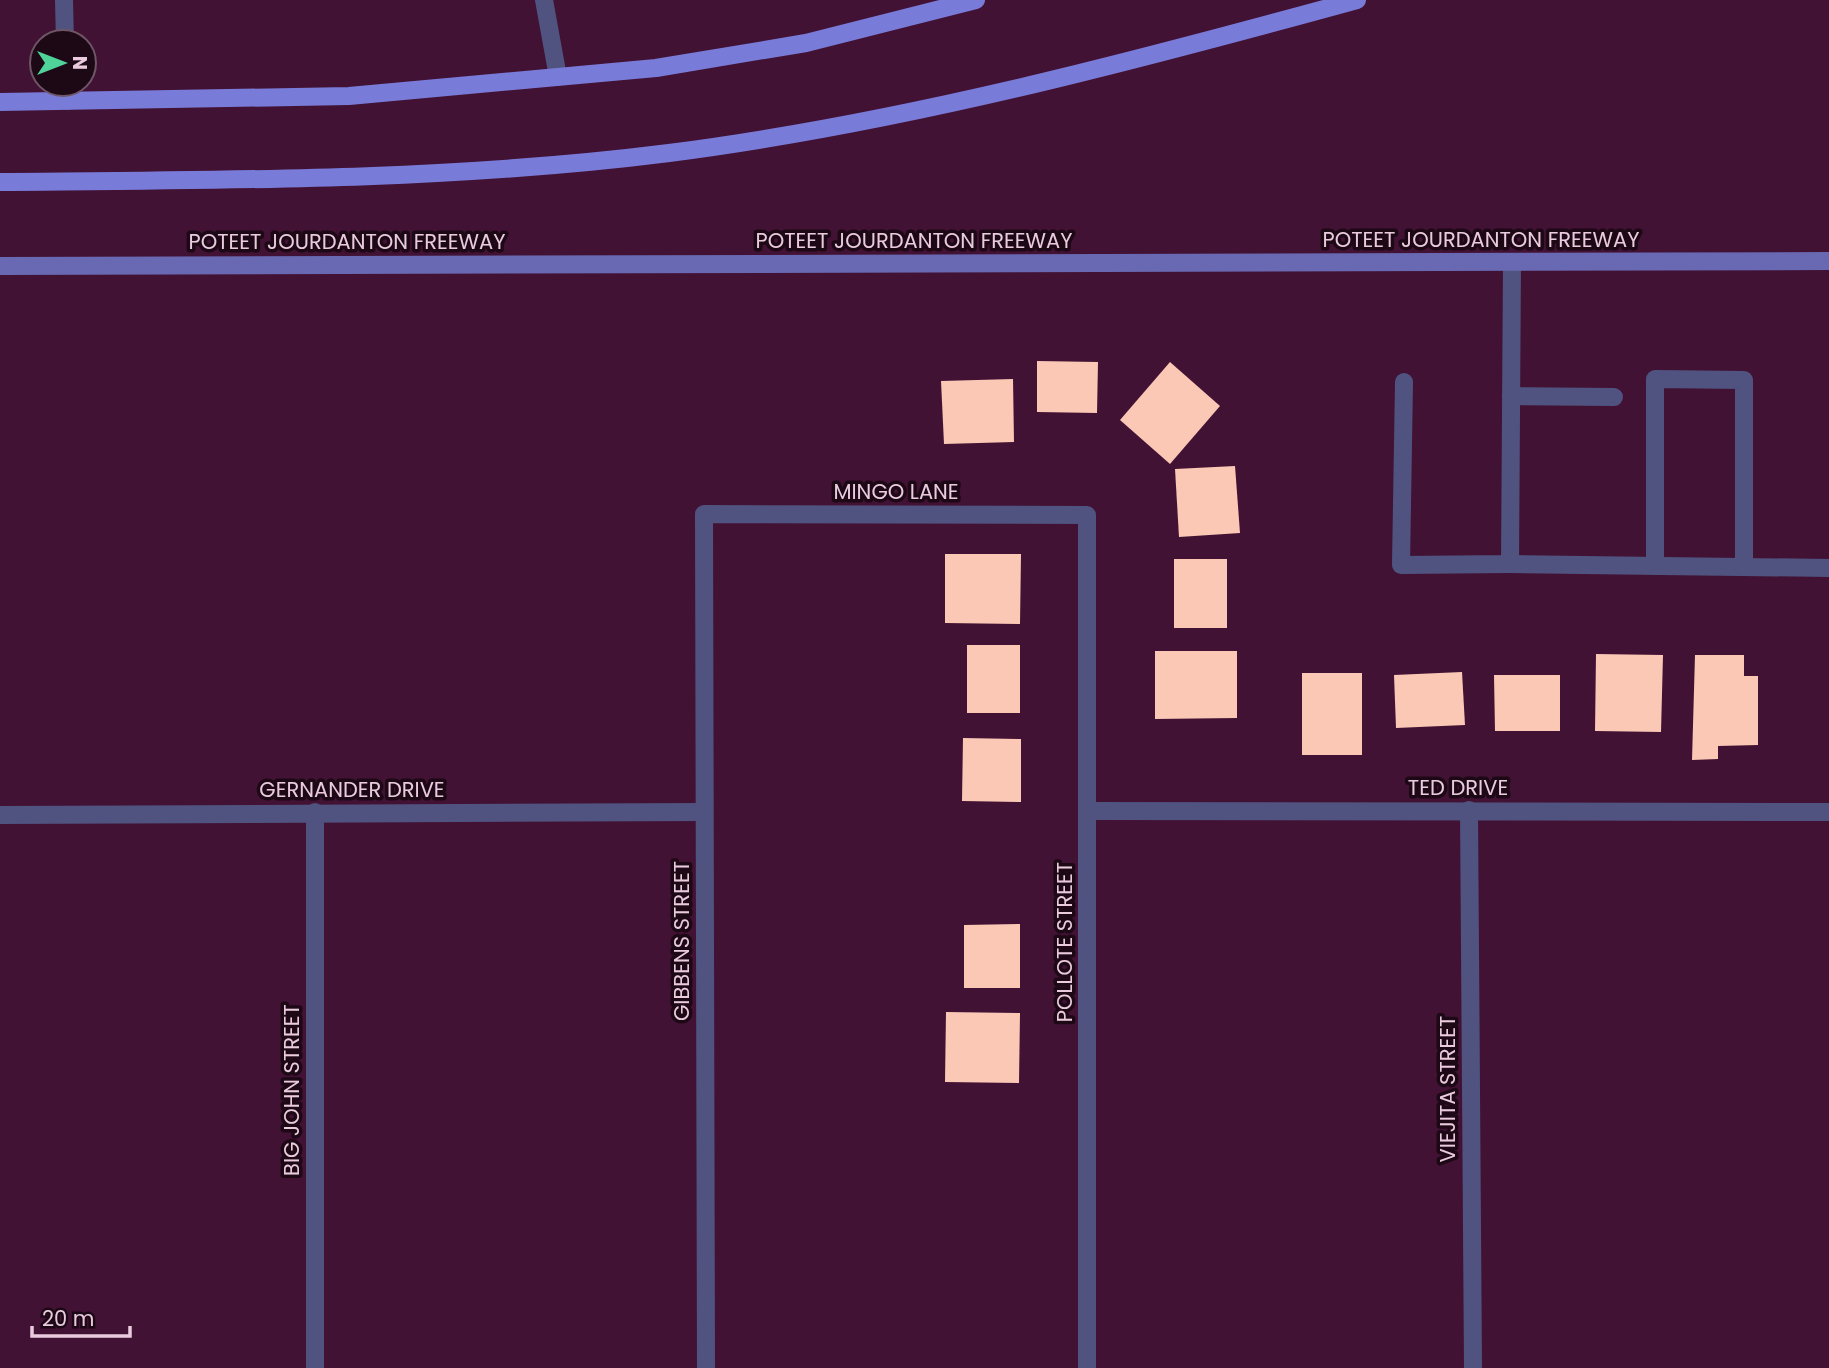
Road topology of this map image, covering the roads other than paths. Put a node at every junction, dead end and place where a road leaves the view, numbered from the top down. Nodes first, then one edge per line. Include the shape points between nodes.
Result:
1 (64, 0) edge
2 (544, 0) edge
3 (976, 0) edge
4 (1357, 0) edge
5 (65, 28) edge
6 (558, 77) junction
7 (98, 92) edge
8 (28, 98) edge
9 (0, 102) edge
10 (0, 182) edge
11 (1829, 261) edge
12 (1512, 262) junction
13 (0, 266) edge
14 (1404, 382) dead end
15 (1511, 396) junction
16 (1614, 397) dead end
17 (704, 514) joint
18 (1087, 515) joint
19 (1510, 564) junction
20 (1655, 566) junction
21 (1744, 568) junction
22 (1829, 568) edge
23 (1469, 810) junction
24 (1087, 811) junction
25 (315, 812) junction
26 (704, 812) junction
27 (1829, 812) edge
28 (0, 815) edge
29 (315, 1368) edge
30 (706, 1368) edge
31 (1087, 1368) edge
32 (1473, 1368) edge

1 - 5 street
2 - 6 street
3 - 6 main road via 806,43 656,68
4 - 10 main road via 917,112 670,153 492,171 262,180
6 - 7 main road via 349,96
8 - 9 main road
11 - 12 street, POTEET JOURDANTON FREEWAY
12 - 13 street, POTEET JOURDANTON FREEWAY
12 - 15 street
14 - 19 street via 1401,565
15 - 16 street
15 - 19 street
17 - 18 street, MINGO LANE
17 - 26 street, GIBBENS STREET
18 - 24 street, POLLOTE STREET
19 - 20 street
20 - 21 street
20 - 21 street via 1655,379 1744,380
21 - 22 street
23 - 24 street, TED DRIVE
23 - 27 street, TED DRIVE
23 - 32 street, VIEJITA STREET
24 - 31 street, POLLOTE STREET
25 - 26 street, GERNANDER DRIVE
25 - 28 street, GERNANDER DRIVE
25 - 29 street, BIG JOHN STREET
26 - 30 street, GIBBENS STREET

